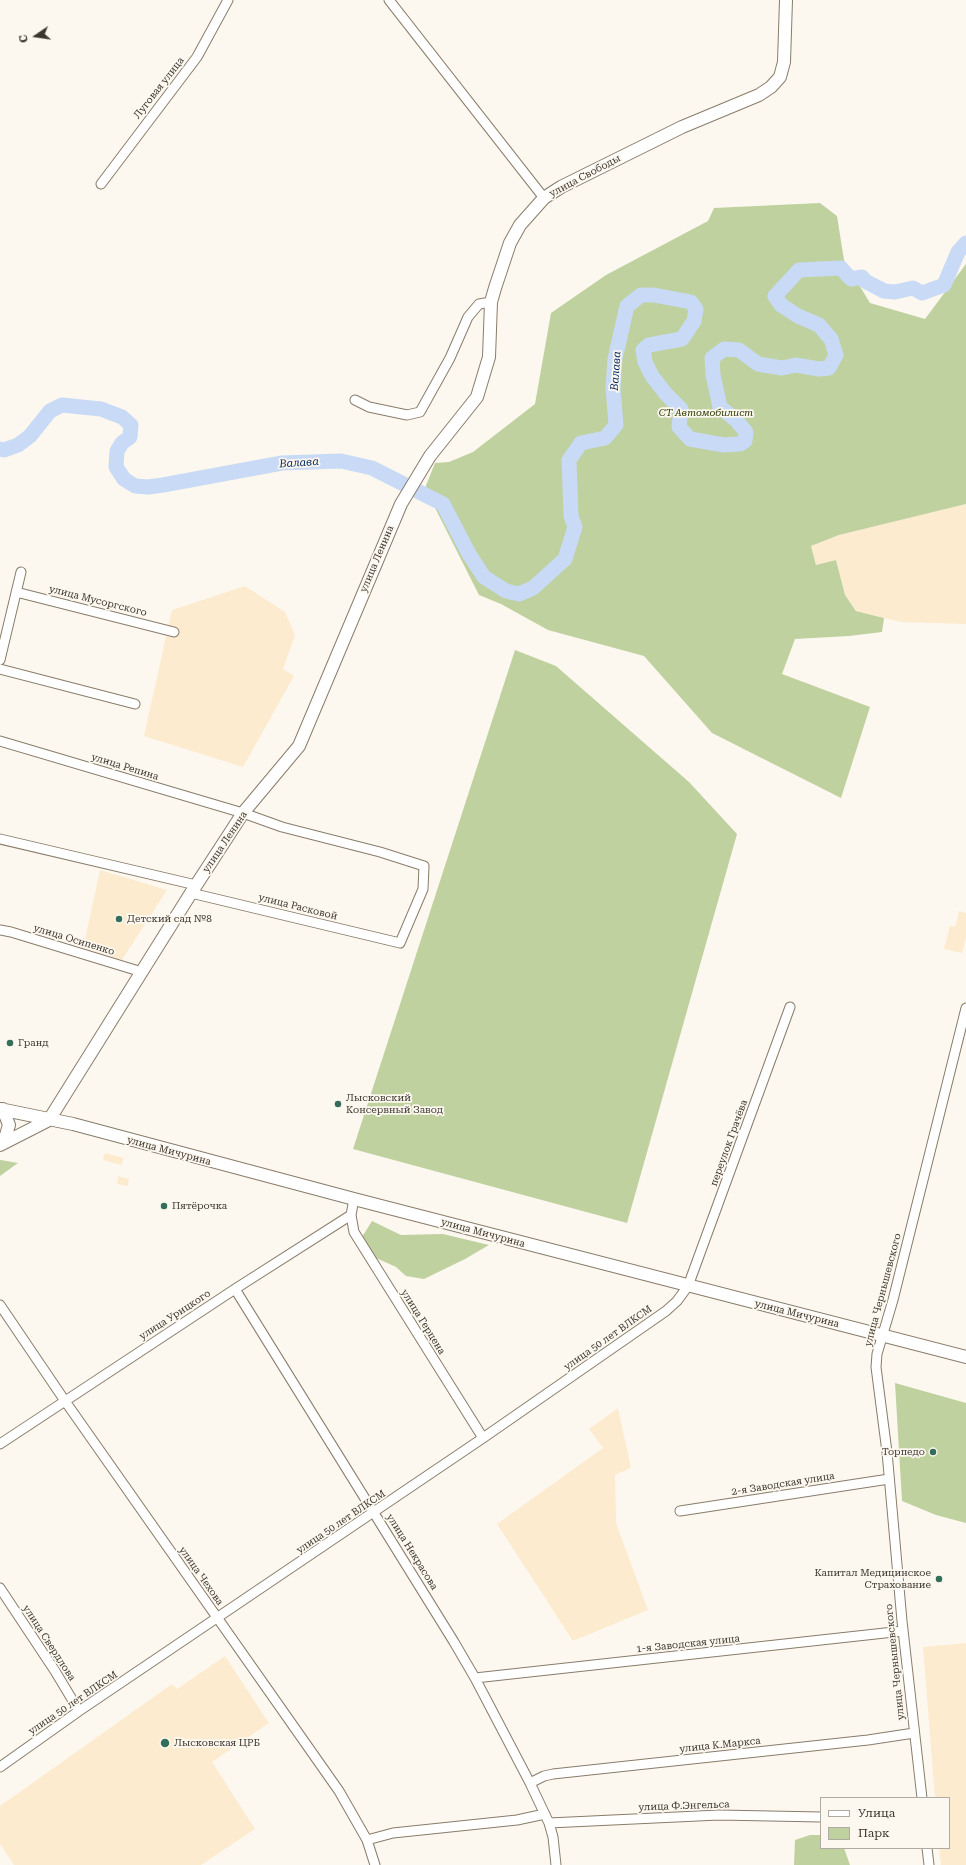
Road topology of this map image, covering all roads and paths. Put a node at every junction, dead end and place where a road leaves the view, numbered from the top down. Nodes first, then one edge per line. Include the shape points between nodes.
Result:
1 (228, 0) edge
2 (389, 0) edge
3 (786, 0) edge
4 (100, 184) dead end
5 (544, 198) junction
6 (491, 302) junction
7 (355, 400) dead end
8 (430, 456) joint
9 (20, 572) dead end
10 (16, 592) junction
11 (174, 632) dead end
12 (0, 660) edge
13 (0, 669) edge
14 (135, 704) dead end
15 (0, 741) edge
16 (243, 813) junction
17 (0, 839) edge
18 (193, 889) junction
19 (0, 930) edge
20 (400, 943) joint
21 (142, 972) junction
22 (790, 1007) dead end
23 (966, 1008) edge
24 (2, 1109) edge
25 (49, 1120) junction
26 (2, 1144) edge
27 (354, 1199) junction
28 (351, 1215) junction
29 (688, 1286) junction
30 (235, 1289) junction
31 (0, 1305) edge
32 (882, 1336) junction
33 (966, 1357) edge
34 (64, 1401) junction
35 (483, 1438) junction
36 (0, 1444) edge
37 (889, 1479) junction
38 (680, 1511) dead end
39 (374, 1512) junction
40 (0, 1588) edge
41 (218, 1619) junction
42 (903, 1631) junction
43 (475, 1678) junction
44 (79, 1711) junction
45 (914, 1733) junction
46 (0, 1767) edge
47 (530, 1783) junction
48 (922, 1797) edge
49 (820, 1817) edge
50 (547, 1818) junction
51 (367, 1840) junction
52 (927, 1849) edge
53 (374, 1865) edge
54 (556, 1865) edge
55 (929, 1865) edge

1 - 4 street, Луговая улица via 197,57
2 - 5 street
3 - 5 main road, улица Свободы via 784,62 780,77 771,87 759,95 688,124 561,186
5 - 6 main road, улица Свободы via 520,225 510,242
6 - 7 street via 479,304 468,317 450,358 420,412 407,415 369,407
6 - 8 main road, улица Свободы via 489,357 476,397
8 - 16 main road, улица Ленина via 401,504 299,746
9 - 10 street
10 - 11 street, улица Мусоргского
10 - 12 street
13 - 14 street
15 - 16 street, улица Репина
16 - 18 main road, улица Ленина
16 - 20 street, улица Репина via 424,866 423,889
17 - 18 street, улица Расковой
18 - 20 street, улица Расковой
18 - 21 main road, улица Ленина
19 - 21 street, улица Осипенко
21 - 25 main road, улица Ленина
22 - 29 street, переулок Грачёва
23 - 32 street, улица Чернышевского
24 - 25 main road, улица Мичурина
24 - 26 main road via 9,1125
25 - 26 main road
25 - 27 main road, улица Мичурина via 73,1124
27 - 28 street
27 - 29 main road, улица Мичурина
28 - 30 street, улица Урицкого
28 - 35 street, улица Герцена via 354,1232
29 - 32 main road, улица Мичурина
29 - 35 street, улица 50 лет ВЛКСМ via 666,1311
30 - 34 street, улица Урицкого
30 - 39 street, улица Некрасова
31 - 34 street, улица Чехова
32 - 33 main road, улица Мичурина
32 - 37 street, улица Чернышевского via 876,1367
34 - 36 street, улица Урицкого
34 - 41 street, улица Чехова
35 - 39 street, улица 50 лет ВЛКСМ
37 - 38 street, 2-я Заводская улица
37 - 42 street, улица Чернышевского
39 - 41 street, улица 50 лет ВЛКСМ
39 - 43 street, улица Некрасова
40 - 44 street, улица Свердлова
41 - 44 street, улица 50 лет ВЛКСМ
41 - 51 street, улица Чехова via 339,1791
42 - 43 street, 1-я Заводская улица
42 - 45 street, улица Чернышевского
43 - 47 street, улица Некрасова
44 - 46 street, улица 50 лет ВЛКСМ
45 - 47 street, улица К.Маркса via 553,1774
45 - 48 street, улица Чернышевского
47 - 50 street, улица Некрасова
49 - 50 street, улица Ф.Энгельса via 719,1815
50 - 51 street, улица Ф.Энгельса via 393,1833
50 - 54 street, улица Некрасова via 553,1837
51 - 53 street, улица Чехова
52 - 55 street

